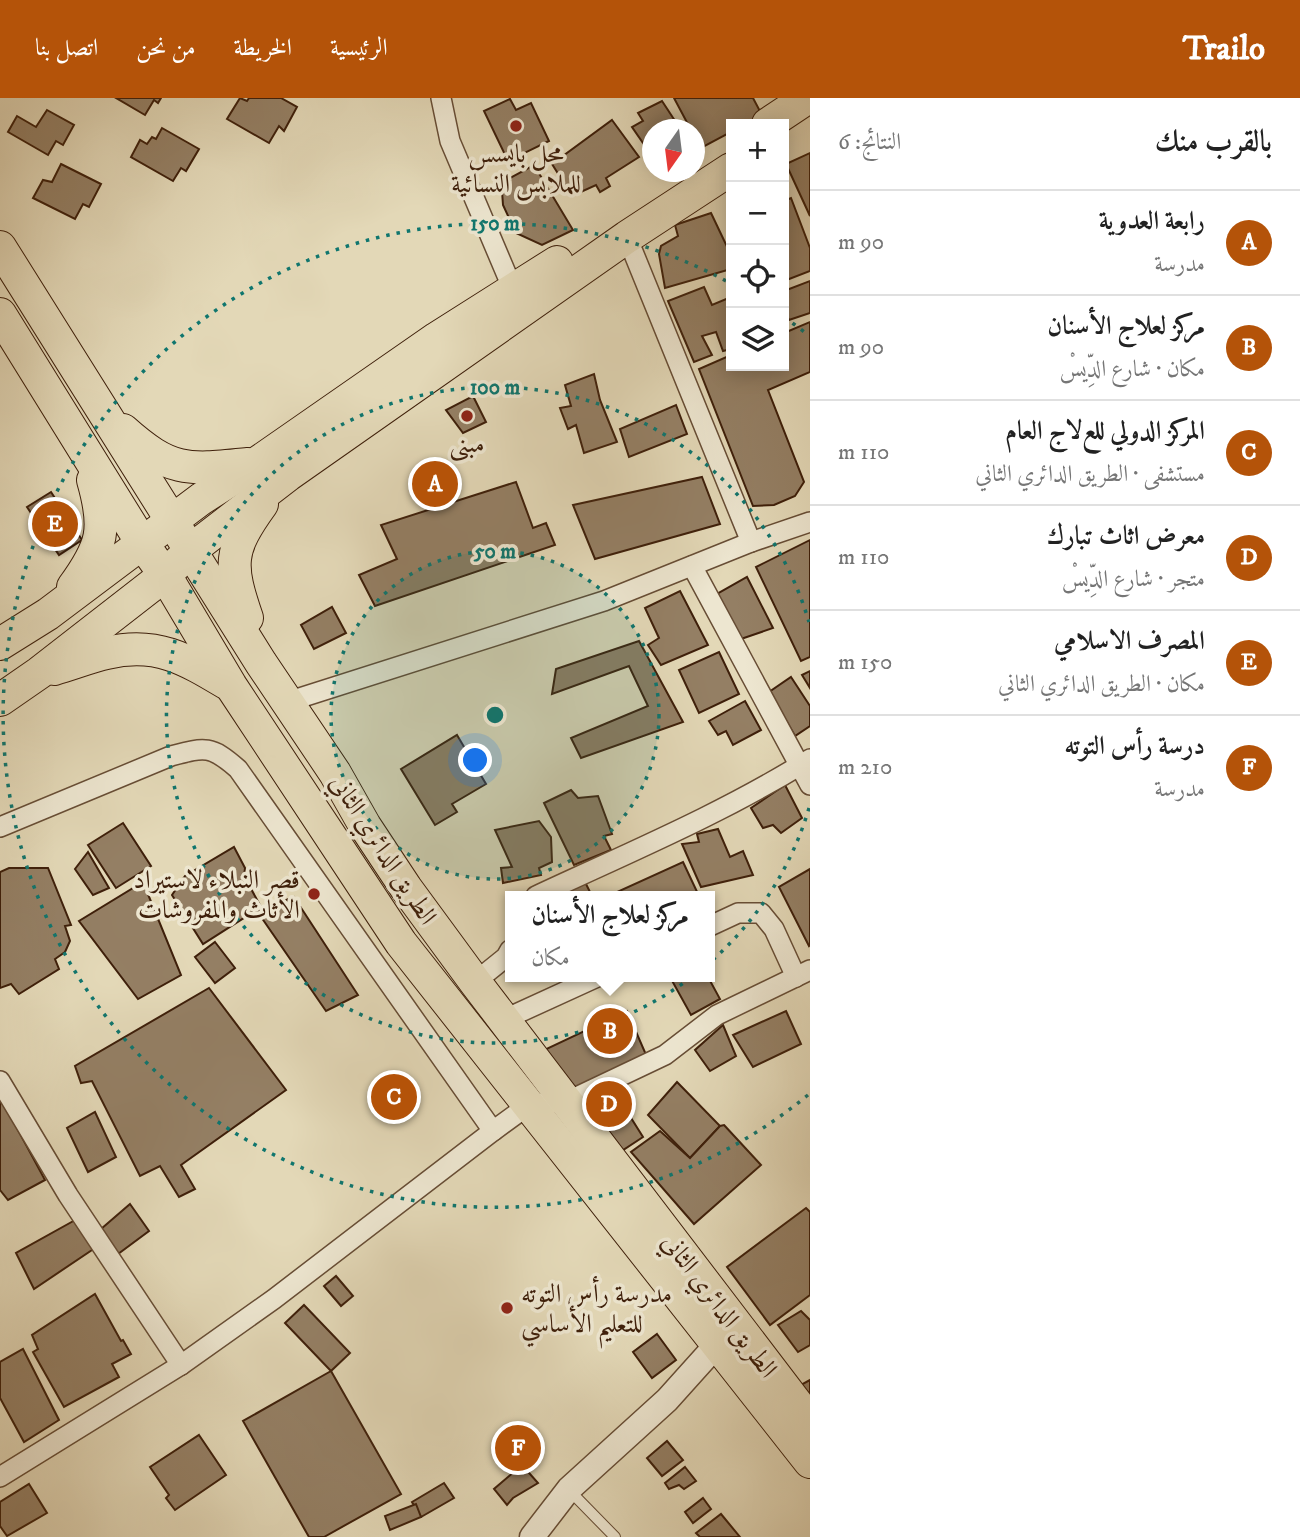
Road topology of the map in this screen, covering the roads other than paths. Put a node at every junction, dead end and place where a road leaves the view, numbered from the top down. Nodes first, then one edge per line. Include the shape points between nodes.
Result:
1 (441, 98) edge
2 (807, 98) edge
3 (776, 119) edge
4 (810, 119) edge
5 (789, 132) edge
6 (726, 153) edge
7 (726, 172) edge
8 (627, 237) junction
9 (0, 247) edge
10 (517, 301) junction
11 (0, 314) edge
12 (103, 410) junction
13 (68, 425) junction
14 (257, 463) junction
15 (288, 475) junction
16 (172, 520) junction
17 (810, 522) edge
18 (751, 542) junction
19 (142, 544) junction
20 (191, 550) junction
21 (692, 566) junction
22 (165, 575) junction
23 (48, 614) junction
24 (0, 644) edge
25 (261, 663) junction
26 (39, 673) junction
27 (231, 686) junction
28 (0, 700) edge
29 (287, 702) junction
30 (805, 762) edge
31 (810, 785) edge
32 (0, 827) edge
33 (547, 891) edge
34 (715, 924) edge
35 (505, 958) edge
36 (803, 973) edge
37 (475, 982) junction
38 (586, 982) edge
39 (503, 1020) junction
40 (0, 1081) edge
41 (566, 1102) junction
42 (530, 1104) junction
43 (493, 1131) junction
44 (726, 1334) junction
45 (181, 1365) junction
46 (810, 1421) edge
47 (810, 1462) edge
48 (0, 1477) edge
49 (569, 1489) junction
50 (532, 1537) edge
51 (615, 1537) edge

1 - 10 street via 450,141
2 - 3 main road
4 - 5 main road
6 - 10 main road
7 - 8 main road
8 - 10 main road
8 - 18 street
9 - 12 main road, الطريق الدائري الثاني
10 - 14 main road via 427,345
10 - 15 main road
11 - 13 main road, الطريق الدائري الثاني
12 - 14 main road via 167,462 184,468
12 - 16 main road, الطريق الدائري الثاني
13 - 19 main road, الطريق الدائري الثاني
13 - 23 main road via 91,472 102,514 101,537 88,566
14 - 16 main road
15 - 20 main road
15 - 25 main road via 243,532 236,555 235,584
16 - 19 main road
16 - 20 main road, الطريق الدائري الثاني
17 - 18 street
18 - 21 street
19 - 22 main road, الطريق الدائري الثاني
19 - 23 main road
20 - 22 main road
20 - 25 main road, الطريق الدائري الثاني
21 - 29 street via 604,601
21 - 30 street
22 - 26 main road
22 - 27 main road, الطريق الدائري الثاني
23 - 24 main road
25 - 29 main road, الطريق الدائري الثاني
26 - 27 main road via 108,653 155,649 192,662
26 - 28 main road
27 - 42 main road, الطريق الدائري الثاني via 401,943
29 - 37 main road, الطريق الدائري الثاني via 399,878
30 - 31 street
30 - 33 street
32 - 43 street via 172,756 201,748 221,754 238,769
34 - 36 street via 738,913 761,913
35 - 37 street
36 - 41 street via 717,1015 665,1055
37 - 39 main road, الطريق الدائري الثاني
38 - 39 street
39 - 41 main road, الطريق الدائري الثاني
40 - 45 street via 68,1195
41 - 42 street
41 - 44 main road, الطريق الدائري الثاني
42 - 43 street
42 - 44 main road, الطريق الدائري الثاني
43 - 45 street
44 - 46 main road, الطريق الدائري الثاني
44 - 47 main road, الطريق الدائري الثاني
44 - 49 street via 667,1400
45 - 48 street
49 - 50 street
49 - 51 lane

